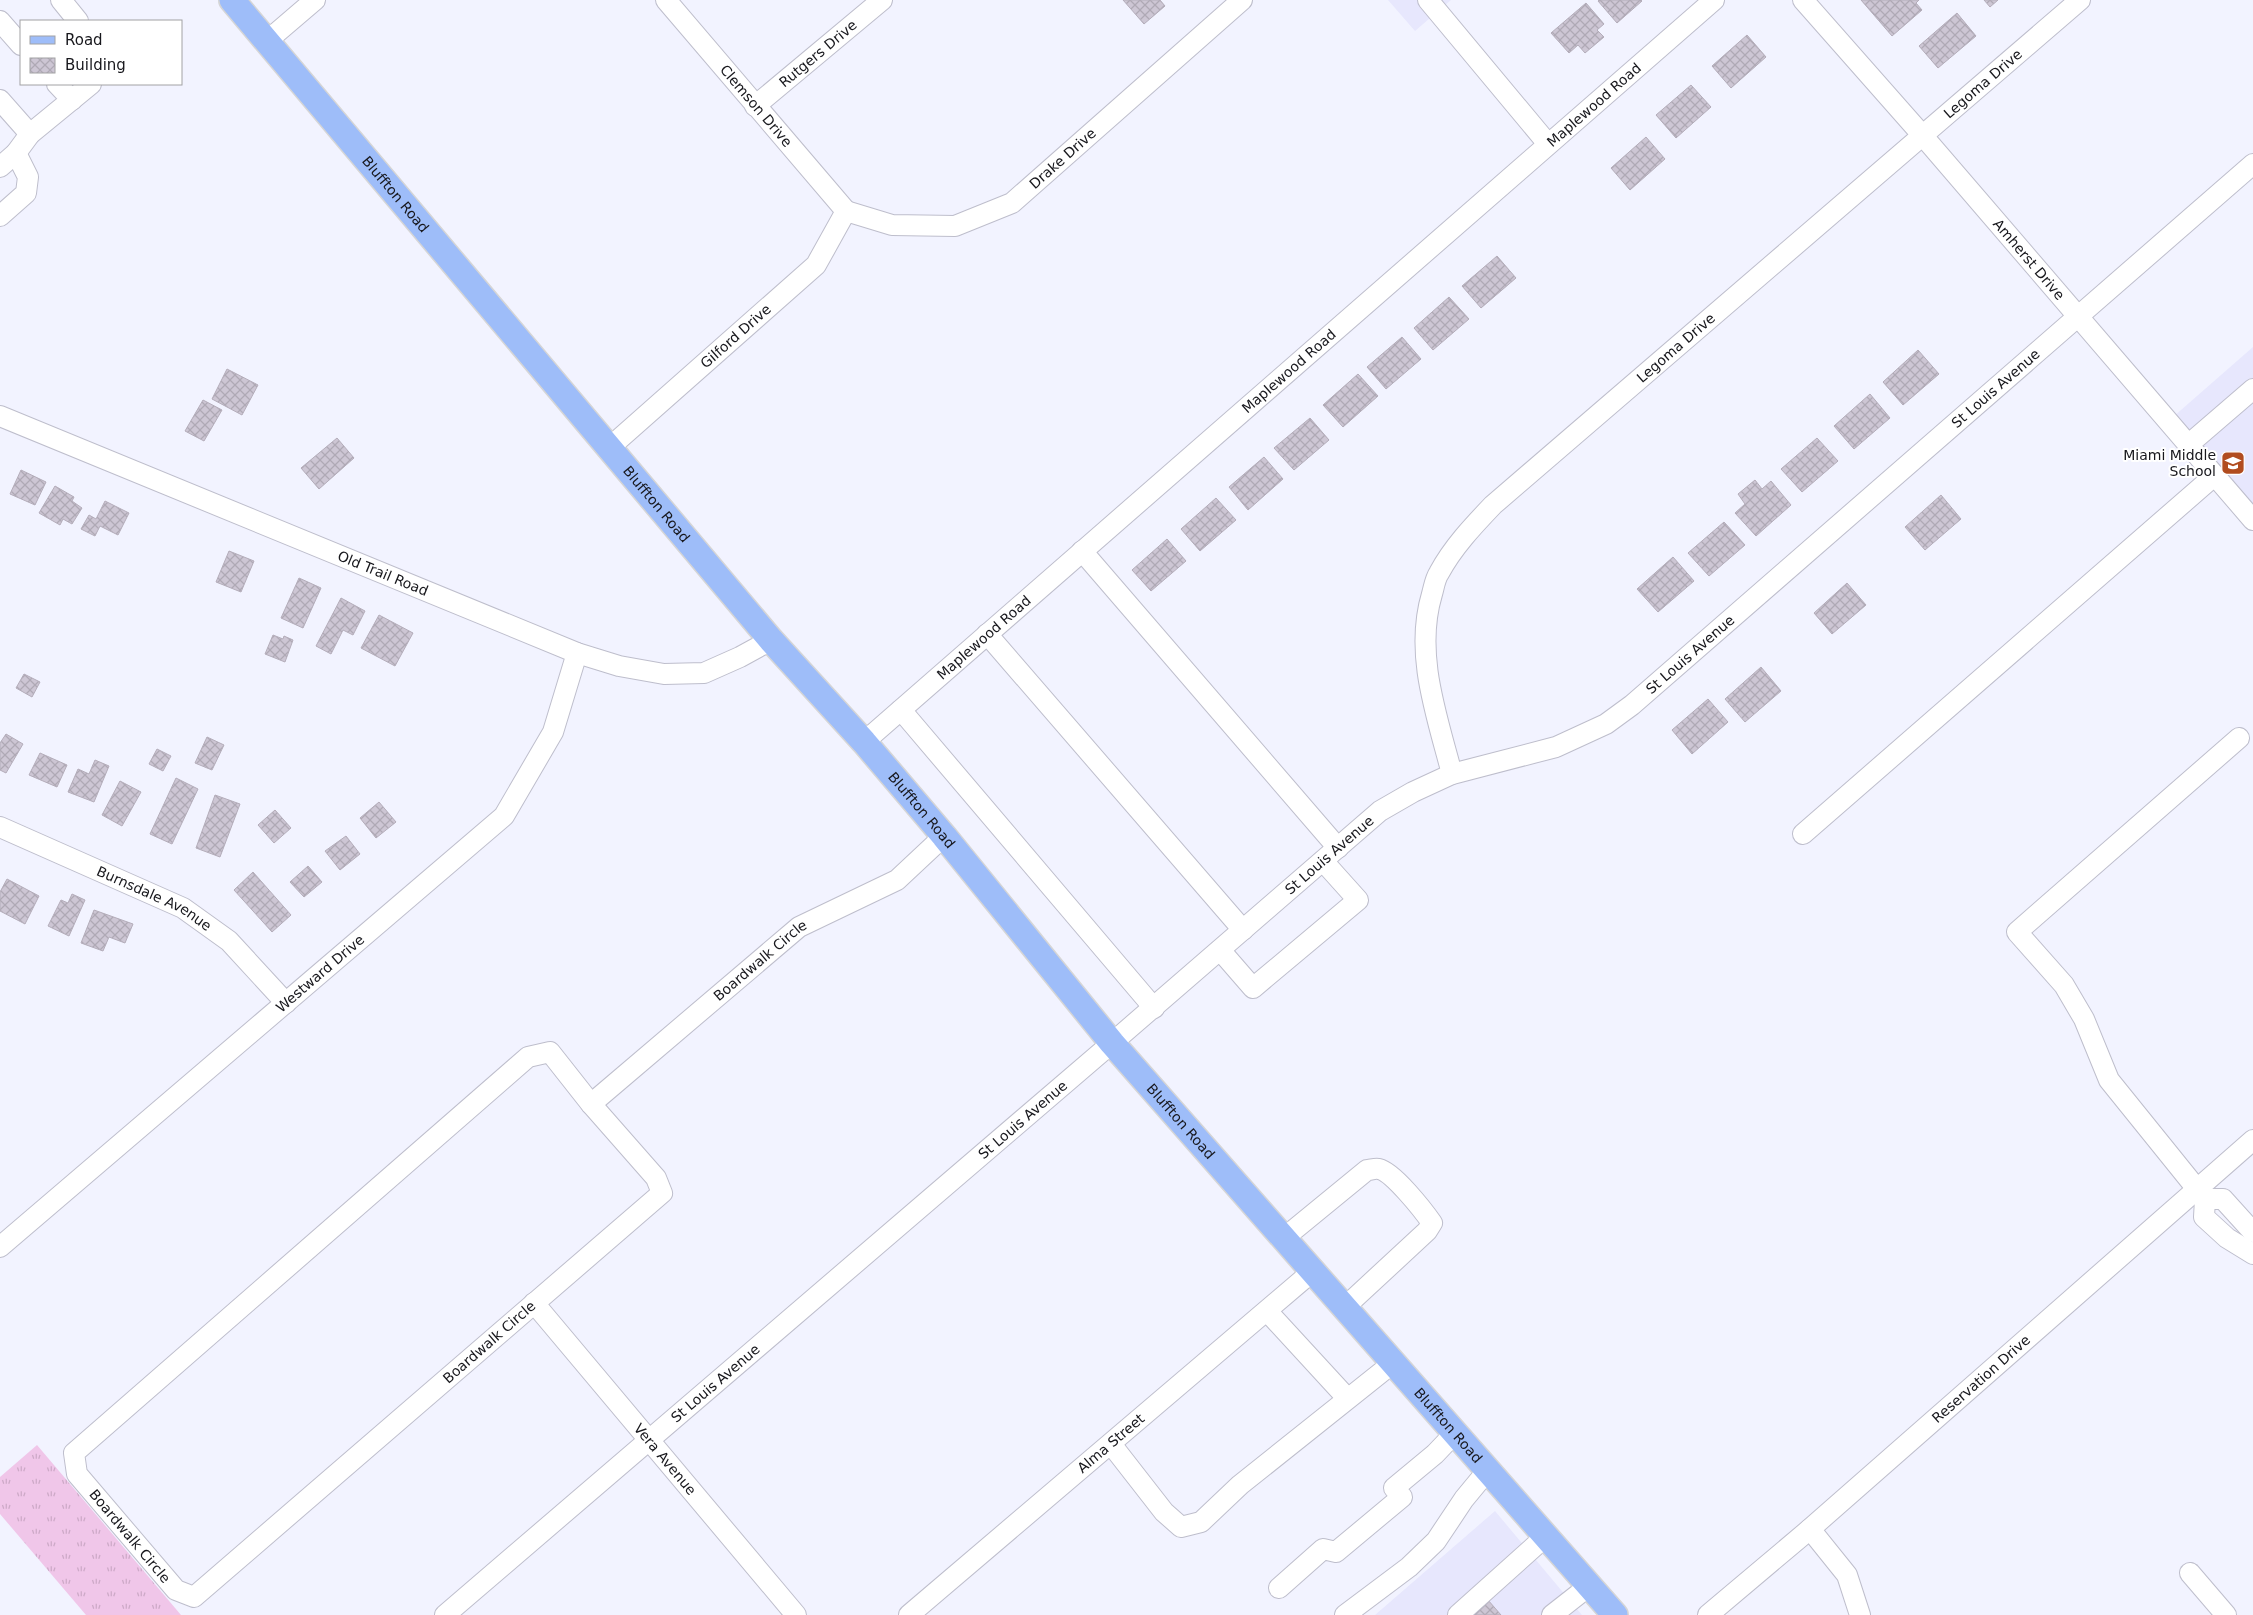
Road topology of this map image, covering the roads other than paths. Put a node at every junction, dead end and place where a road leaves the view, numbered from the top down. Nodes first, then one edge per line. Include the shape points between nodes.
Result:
1 (60, 0) edge
2 (232, 0) edge
3 (315, 0) edge
4 (666, 0) edge
5 (882, 0) edge
6 (1428, 0) edge
7 (1714, 0) edge
8 (1804, 0) edge
9 (2080, 0) edge
10 (1233, 3) edge
11 (0, 20) edge
12 (77, 20) edge
13 (267, 41) junction
14 (20, 43) edge
15 (58, 85) edge
16 (90, 85) edge
17 (0, 100) edge
18 (72, 100) junction
19 (755, 106) junction
20 (30, 134) junction
21 (1924, 136) junction
22 (1548, 144) junction
23 (16, 154) junction
24 (2253, 164) edge
25 (0, 167) edge
26 (846, 211) junction
27 (0, 216) edge
28 (2077, 317) junction
29 (2253, 389) edge
30 (0, 416) edge
31 (2188, 445) junction
32 (609, 448) junction
33 (2214, 476) junction
34 (2253, 520) edge
35 (1082, 551) junction
36 (987, 634) junction
37 (771, 640) junction
38 (576, 653) junction
39 (901, 710) junction
40 (2239, 738) dead end
41 (864, 742) junction
42 (1452, 774) junction
43 (0, 827) edge
44 (1803, 834) dead end
45 (944, 836) junction
46 (1331, 854) junction
47 (1243, 930) junction
48 (1220, 950) junction
49 (286, 1003) junction
50 (1154, 1008) junction
51 (1112, 1043) junction
52 (590, 1104) junction
53 (2253, 1140) edge
54 (2201, 1194) junction
55 (2253, 1232) edge
56 (1284, 1238) junction
57 (0, 1247) edge
58 (2253, 1254) edge
59 (1313, 1271) junction
60 (534, 1303) junction
61 (1345, 1307) junction
62 (1267, 1311) junction
63 (1393, 1363) junction
64 (1347, 1398) junction
65 (1455, 1433) junction
66 (650, 1441) junction
67 (1111, 1444) junction
68 (1488, 1470) junction
69 (1810, 1529) junction
70 (1546, 1536) junction
71 (2190, 1573) dead end
72 (1589, 1586) junction
73 (1279, 1588) dead end
74 (445, 1615) edge
75 (796, 1615) edge
76 (910, 1615) edge
77 (1345, 1615) edge
78 (1458, 1615) edge
79 (1552, 1615) edge
80 (1615, 1615) edge
81 (1708, 1615) edge
82 (1860, 1615) edge
83 (2226, 1615) edge

1 - 12 street
2 - 13 main road, Bluffton Road
3 - 13 street
4 - 19 street, Clemson Drive
5 - 19 street, Rutgers Drive
6 - 22 street
7 - 22 street, Maplewood Road
8 - 21 street, Amherst Drive
9 - 21 street, Legoma Drive
10 - 26 street, Drake Drive via 1012,203 955,226 892,225
11 - 14 street
13 - 32 main road, Bluffton Road
15 - 18 street
16 - 18 street
17 - 20 street
18 - 20 street
19 - 26 street, Clemson Drive
20 - 23 street
21 - 28 street, Amherst Drive
21 - 42 street, Legoma Drive via 1494,504 1458,542 1438,574 1427,610 1425,649 1432,698
22 - 35 street, Maplewood Road
23 - 25 street
23 - 27 street via 28,177 26,193
24 - 28 street, St Louis Avenue
26 - 32 street, Gilford Drive via 816,265
28 - 31 street, Amherst Drive
28 - 42 street, St Louis Avenue via 1632,705 1606,724 1556,747
29 - 31 street
30 - 38 street, Old Trail Road
31 - 33 street, Amherst Drive
32 - 37 main road, Bluffton Road
33 - 34 street, Amherst Drive
33 - 44 street
35 - 36 street, Maplewood Road
35 - 46 street
36 - 39 street, Maplewood Road
36 - 47 street
37 - 38 street, Old Trail Road via 704,672 664,674 619,666
37 - 41 main road, Bluffton Road
38 - 49 street, Westward Drive via 553,732 504,816
39 - 41 street, Maplewood Road
39 - 50 street
40 - 54 street via 2017,932 2064,985 2084,1020 2109,1080
41 - 45 main road, Bluffton Road
42 - 46 street, St Louis Avenue via 1380,811
43 - 49 street, Burnsdale Avenue via 183,908 229,941
45 - 51 main road, Bluffton Road
45 - 52 street, Boardwalk Circle via 897,880 799,927
46 - 47 street, St Louis Avenue
46 - 48 street via 1358,900 1253,988
47 - 48 street, St Louis Avenue
48 - 50 street, St Louis Avenue
49 - 57 street, Westward Drive
50 - 51 street, St Louis Avenue
51 - 56 main road, Bluffton Road
51 - 66 street, St Louis Avenue
52 - 60 street, Boardwalk Circle via 656,1178 662,1193
52 - 60 street, Boardwalk Circle via 550,1052 528,1057 74,1454 77,1474 176,1590 194,1597
53 - 54 street, Reservation Drive
54 - 55 street via 2223,1198
54 - 58 street via 2204,1217 2227,1238
54 - 69 street, Reservation Drive
56 - 59 main road, Bluffton Road
56 - 61 street via 1367,1170 1378,1168 1387,1173 1424,1213 1432,1223 1426,1231
59 - 61 main road, Bluffton Road
59 - 62 street, Alma Street
60 - 66 street, Vera Avenue
61 - 63 main road, Bluffton Road
62 - 64 street
62 - 67 street, Alma Street
63 - 64 street
63 - 65 main road, Bluffton Road
64 - 67 street via 1240,1485 1201,1522 1181,1527 1164,1512
65 - 68 main road, Bluffton Road
65 - 73 street via 1394,1488 1402,1497 1336,1552 1324,1549
66 - 74 street, St Louis Avenue
66 - 75 street, Vera Avenue
67 - 76 street, Alma Street
68 - 70 main road, Bluffton Road
68 - 77 street via 1436,1542 1409,1567
69 - 81 street, Reservation Drive
69 - 82 street via 1847,1575
70 - 72 main road, Bluffton Road
70 - 78 street
71 - 83 street
72 - 79 street
72 - 80 main road, Bluffton Road

